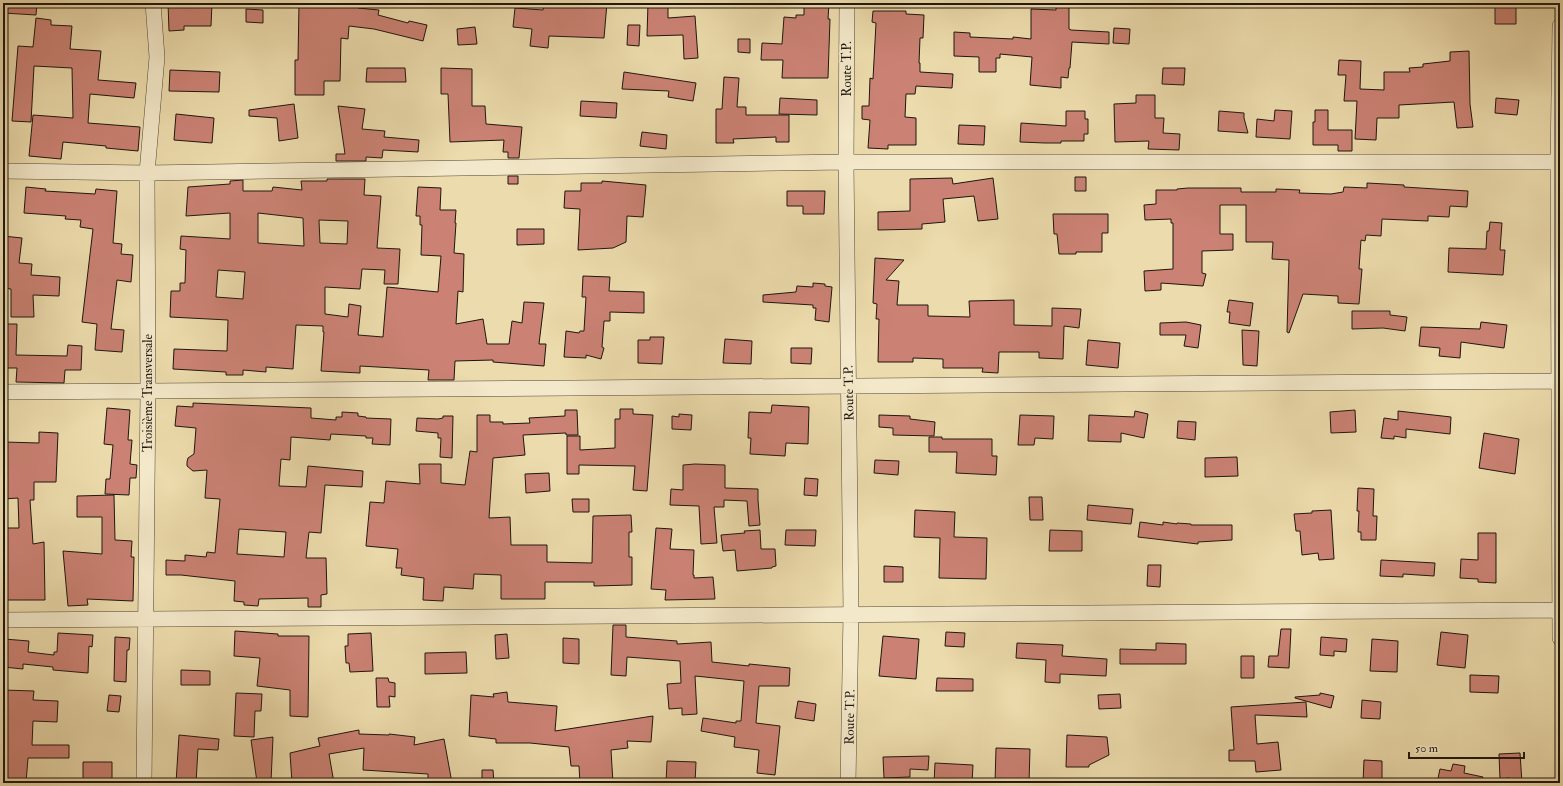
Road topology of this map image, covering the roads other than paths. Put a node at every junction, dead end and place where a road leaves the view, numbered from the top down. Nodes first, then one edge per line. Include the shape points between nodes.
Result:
1 (153, 3) edge
2 (847, 3) edge
3 (1560, 26) edge
4 (846, 162) junction
5 (1559, 162) edge
6 (3, 171) edge
7 (147, 173) junction
8 (1560, 381) edge
9 (848, 386) junction
10 (148, 391) junction
11 (3, 392) edge
12 (1560, 610) edge
13 (850, 614) junction
14 (145, 619) junction
15 (3, 620) edge
16 (1560, 638) edge
17 (144, 783) edge
18 (848, 783) edge

1 - 7 street, Troisième Transversale via 157,57
2 - 4 street, Route T.P.
3 - 5 street
4 - 5 street
4 - 7 street
4 - 9 street, Route T.P.
5 - 8 street
6 - 7 street
7 - 10 street, Troisième Transversale
8 - 9 street
8 - 12 street
9 - 10 street
9 - 13 street, Route T.P.
10 - 11 street
10 - 14 street, Troisième Transversale
12 - 13 street
12 - 16 street
13 - 14 street
13 - 18 street, Route T.P.
14 - 15 street
14 - 17 street, Troisième Transversale

